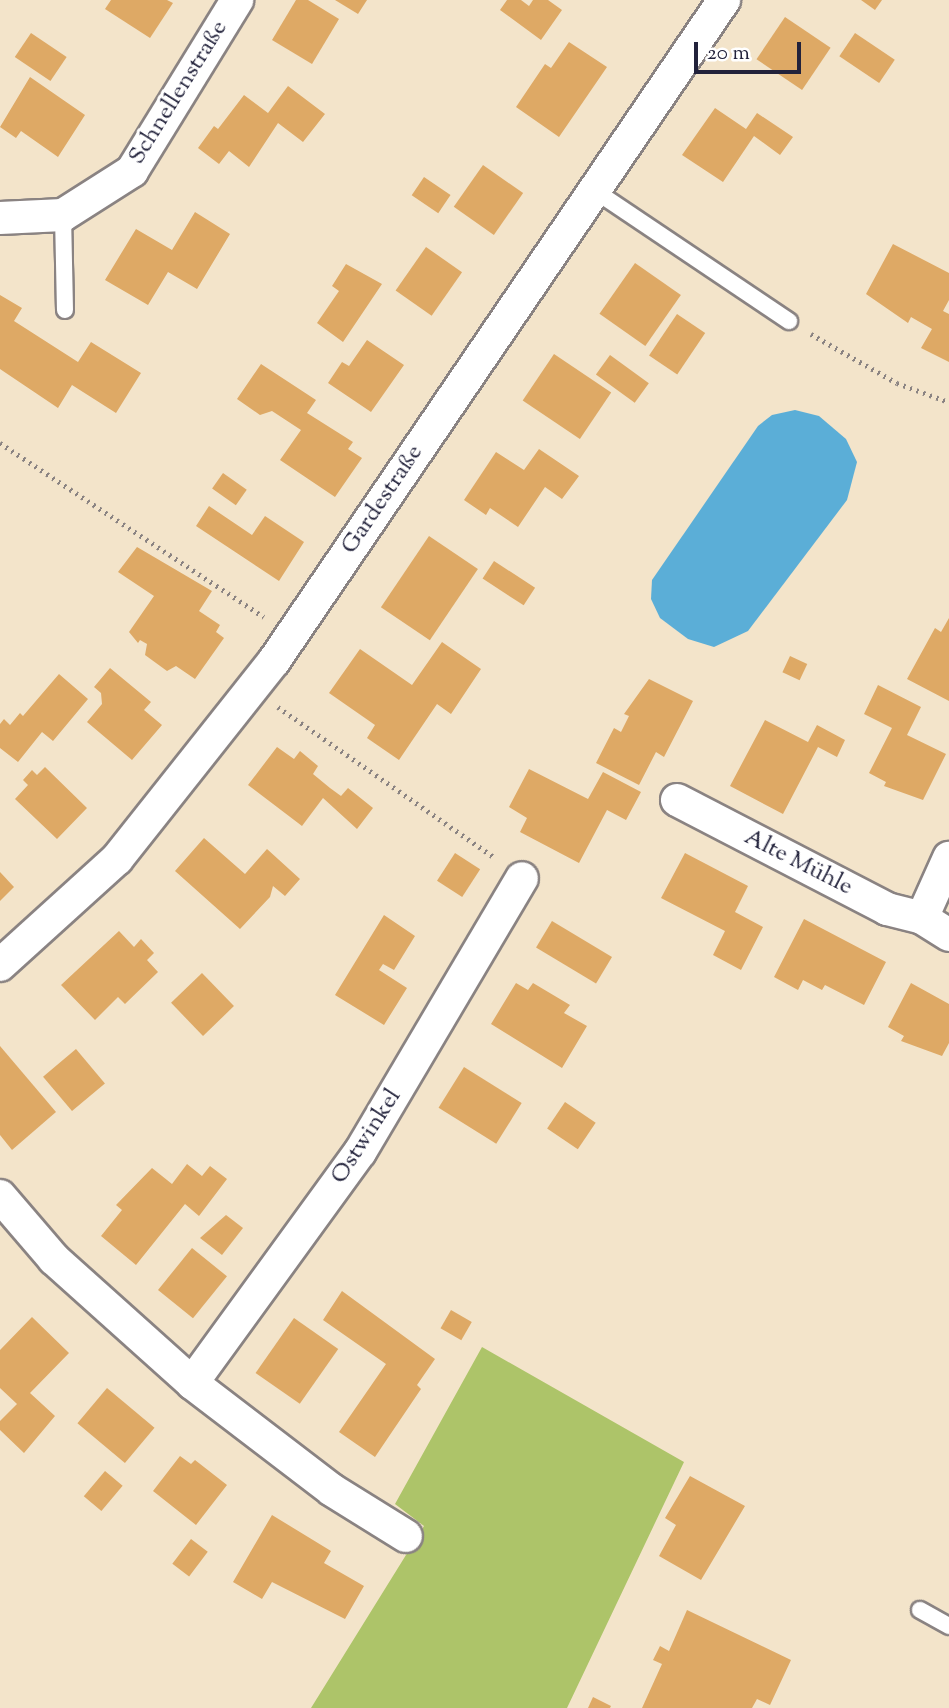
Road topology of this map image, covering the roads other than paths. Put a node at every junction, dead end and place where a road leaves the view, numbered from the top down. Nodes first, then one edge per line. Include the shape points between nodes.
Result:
1 (237, 0) edge
2 (724, 0) edge
3 (594, 190) junction
4 (63, 215) junction
5 (0, 218) edge
6 (65, 310) dead end
7 (789, 321) road end
8 (677, 800) dead end
9 (949, 858) edge
10 (522, 877) road end
11 (922, 918) junction
12 (949, 935) edge
13 (0, 965) edge
14 (0, 1195) edge
15 (192, 1383) junction
16 (406, 1536) dead end
17 (920, 1610) dead end
18 (949, 1626) edge

1 - 4 street, Schnellenstraße via 132,172
2 - 3 street, Gardestraße
3 - 7 lane
3 - 13 street, Gardestraße via 250,690 117,859
4 - 5 street, Schnellenstraße
4 - 6 lane
8 - 11 street, Alte Mühle via 887,909
9 - 11 street
10 - 15 street, Ostwinkel via 360,1152
11 - 12 street, Alte Mühle
14 - 15 street via 54,1259
15 - 16 street via 332,1490
17 - 18 lane

